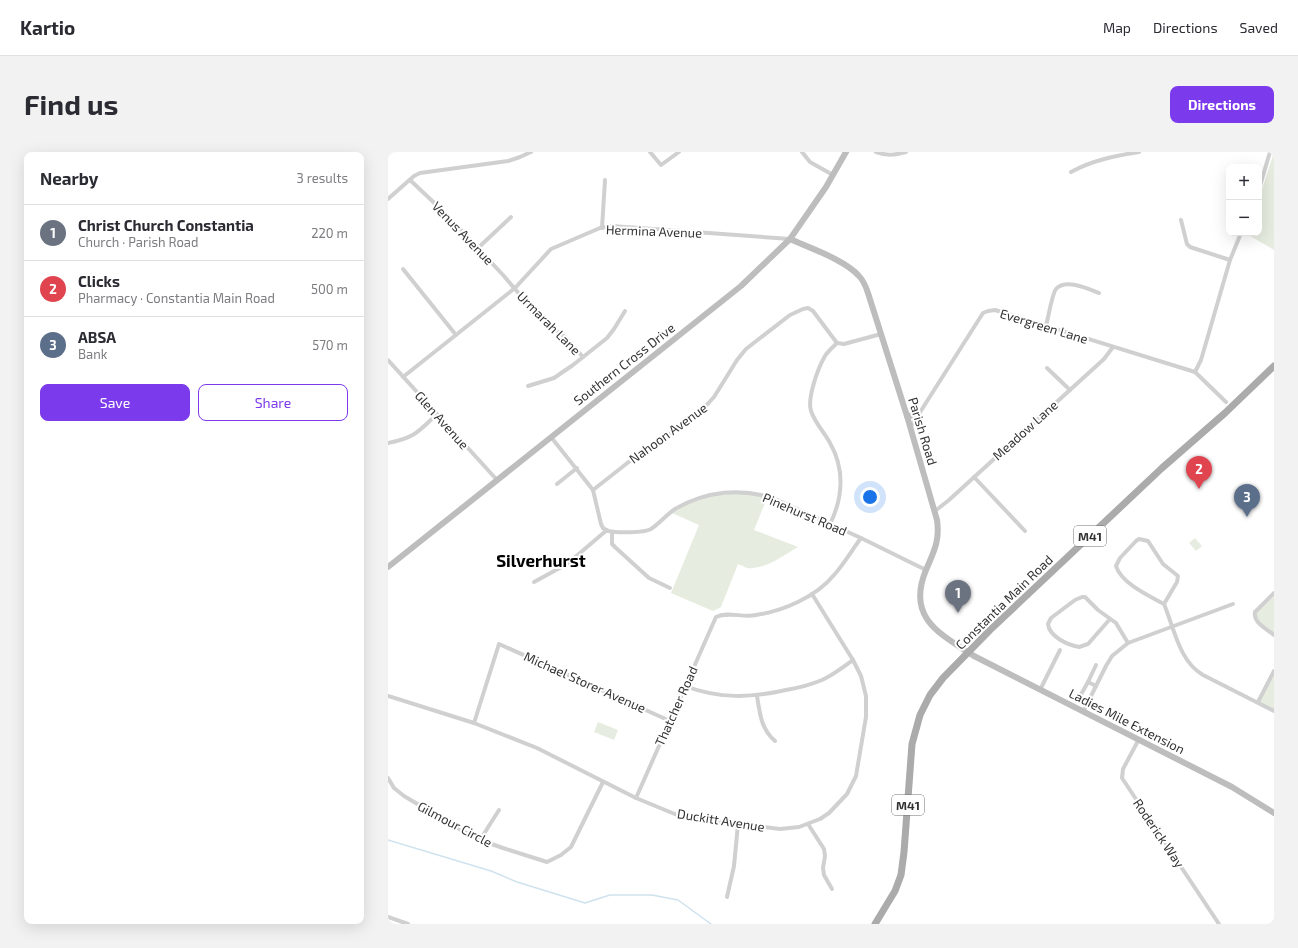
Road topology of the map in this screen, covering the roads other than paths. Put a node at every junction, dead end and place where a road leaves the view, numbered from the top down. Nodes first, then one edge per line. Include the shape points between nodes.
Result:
1 (531, 152) edge
2 (650, 152) edge
3 (678, 152) edge
4 (802, 152) edge
5 (846, 152) edge
6 (876, 152) edge
7 (906, 152) edge
8 (1139, 152) edge
9 (1270, 152) edge
10 (1113, 154) edge
11 (1071, 172) dead end
12 (833, 174) junction
13 (1262, 179) edge
14 (410, 180) junction
15 (605, 180) dead end
16 (388, 199) edge
17 (511, 217) dead end
18 (1181, 220) dead end
19 (602, 228) junction
20 (1240, 236) edge
21 (790, 238) junction
22 (478, 248) junction
23 (1230, 260) junction
24 (403, 269) dead end
25 (515, 288) junction
26 (1099, 293) dead end
27 (625, 312) dead end
28 (1046, 326) junction
29 (881, 334) junction
30 (456, 335) junction
31 (837, 343) junction
32 (1113, 347) junction
33 (583, 357) junction
34 (388, 360) edge
35 (1274, 366) edge
36 (1047, 368) dead end
37 (1195, 372) junction
38 (403, 377) junction
39 (528, 386) dead end
40 (1070, 390) junction
41 (1226, 402) dead end
42 (436, 415) junction
43 (918, 415) junction
44 (907, 416) junction
45 (910, 428) junction
46 (551, 437) junction
47 (388, 443) edge
48 (577, 468) junction
49 (974, 476) junction
50 (497, 480) junction
51 (558, 484) dead end
52 (593, 490) junction
53 (935, 510) junction
54 (830, 524) junction
55 (607, 530) junction
56 (1025, 531) dead end
57 (612, 532) junction
58 (861, 538) junction
59 (388, 566) edge
60 (926, 570) junction
61 (534, 582) dead end
62 (670, 588) dead end
63 (1274, 593) edge
64 (812, 594) junction
65 (1164, 604) junction
66 (1233, 604) dead end
67 (1110, 618) junction
68 (1172, 626) junction
69 (1274, 635) edge
70 (1128, 643) junction
71 (1060, 650) dead end
72 (968, 652) junction
73 (853, 660) junction
74 (1096, 665) dead end
75 (1274, 672) edge
76 (1088, 682) junction
77 (685, 686) junction
78 (1096, 686) junction
79 (1040, 690) junction
80 (388, 696) edge
81 (757, 696) junction
82 (1079, 698) dead end
83 (1258, 702) junction
84 (1274, 710) edge
85 (1083, 712) junction
86 (670, 721) junction
87 (474, 723) junction
88 (1139, 739) junction
89 (775, 741) dead end
90 (388, 778) edge
91 (603, 782) junction
92 (636, 798) junction
93 (498, 810) dead end
94 (1274, 813) edge
95 (738, 824) junction
96 (808, 824) junction
97 (480, 840) junction
98 (832, 889) dead end
99 (727, 897) dead end
100 (388, 918) edge
101 (408, 924) edge
102 (875, 924) edge
103 (1219, 924) edge

1 - 14 street via 508,160 423,172
2 - 3 street via 661,165
4 - 12 street via 810,162
5 - 12 street, Southern Cross Drive
6 - 7 street via 891,156
8 - 10 street
9 - 13 street
10 - 11 street
12 - 21 street, Southern Cross Drive
14 - 16 street
14 - 22 street, Venus Avenue
15 - 19 street
17 - 22 street
18 - 23 street via 1190,248
19 - 21 street, Hermina Avenue via 612,226
19 - 25 street, Hermina Avenue via 551,249
20 - 23 street
21 - 29 street, Parish Road via 844,264 860,277
21 - 46 street, Southern Cross Drive via 741,286
22 - 25 street, Venus Avenue
23 - 37 street via 1202,360
24 - 30 street
25 - 30 street, Hermina Avenue
25 - 33 street, Urmarah Lane via 536,314 565,337
26 - 28 street via 1077,284 1060,286 1055,292
27 - 33 street via 607,338
28 - 32 street, Evergreen Lane
28 - 43 street, Evergreen Lane via 995,310 982,313
29 - 31 street via 844,344
29 - 44 street, Parish Road
30 - 38 street, Hermina Avenue
31 - 52 street, Nahoon Avenue via 808,308 790,315 742,354 714,397 703,409
31 - 54 street via 822,362 810,402 814,418 830,443 840,467 840,495
32 - 37 street, Evergreen Lane
32 - 40 street, Meadow Lane via 1104,359
33 - 39 street via 554,378
34 - 38 street, Glen Avenue
35 - 72 main road, Constantia Main Road / M41
36 - 40 street
37 - 41 street, Evergreen Lane
38 - 42 street, Glen Avenue
40 - 49 street, Meadow Lane
42 - 47 street via 412,436
42 - 50 street, Glen Avenue
43 - 44 street
43 - 45 street, Evergreen Lane
44 - 45 street, Parish Road
45 - 53 street, Parish Road
46 - 48 street
46 - 50 street, Southern Cross Drive
48 - 51 street
48 - 52 street
49 - 53 street, Meadow Lane
49 - 56 street
50 - 59 street, Southern Cross Drive
52 - 55 street via 601,524
53 - 60 street, Parish Road via 937,541
54 - 57 street, Pinehurst Road via 766,496 721,492 703,496 680,507 648,530
54 - 58 street, Pinehurst Road
55 - 57 street, Pinehurst Road
55 - 61 street via 567,564
57 - 62 street via 612,544 616,548 648,578
58 - 60 street, Pinehurst Road
58 - 64 street via 833,576
60 - 72 street, Parish Road via 920,595 926,617 940,634
63 - 69 street via 1254,615 1258,623
64 - 73 street, Duckitt Avenue
64 - 77 street, Thatcher Road via 766,614 718,616
65 - 65 street via 1138,590 1117,570 1120,558 1139,539 1148,541 1163,564 1178,576 1178,582
65 - 68 street
66 - 68 street
67 - 67 street via 1082,597 1074,600 1051,618 1048,624 1050,632 1055,636 1079,647 1088,644
67 - 70 street via 1119,626
68 - 70 street
68 - 83 street via 1184,656 1197,672
70 - 78 street via 1112,656
71 - 79 street
72 - 79 street, Ladies Mile Extension
72 - 102 main road, Constantia Main Road / M41 via 930,694 916,725 912,744 903,866 895,891
73 - 81 street via 814,683
73 - 96 street, Duckitt Avenue via 865,686 867,707 856,776 839,804 829,813
74 - 76 street
75 - 83 street
76 - 78 street
76 - 82 street
77 - 81 street via 717,695
77 - 86 street, Thatcher Road
78 - 85 street
79 - 85 street, Ladies Mile Extension
80 - 87 street, Duckitt Avenue
81 - 89 street via 764,728
83 - 84 street
85 - 88 street, Ladies Mile Extension
86 - 87 street, Michael Storer Avenue via 499,644
86 - 92 street, Thatcher Road
87 - 91 street, Duckitt Avenue via 544,751
88 - 94 street, Ladies Mile Extension via 1232,787
88 - 103 street, Roderick Way via 1123,769 1122,778
90 - 97 street, Gilmour Circle via 394,788 404,796
91 - 92 street, Duckitt Avenue
91 - 97 street, Gilmour Circle via 571,847 551,861 543,862
92 - 95 street, Duckitt Avenue via 682,817
93 - 97 street
95 - 96 street, Duckitt Avenue via 780,829
95 - 99 street via 734,866
96 - 98 street via 824,849 824,875
100 - 101 street

